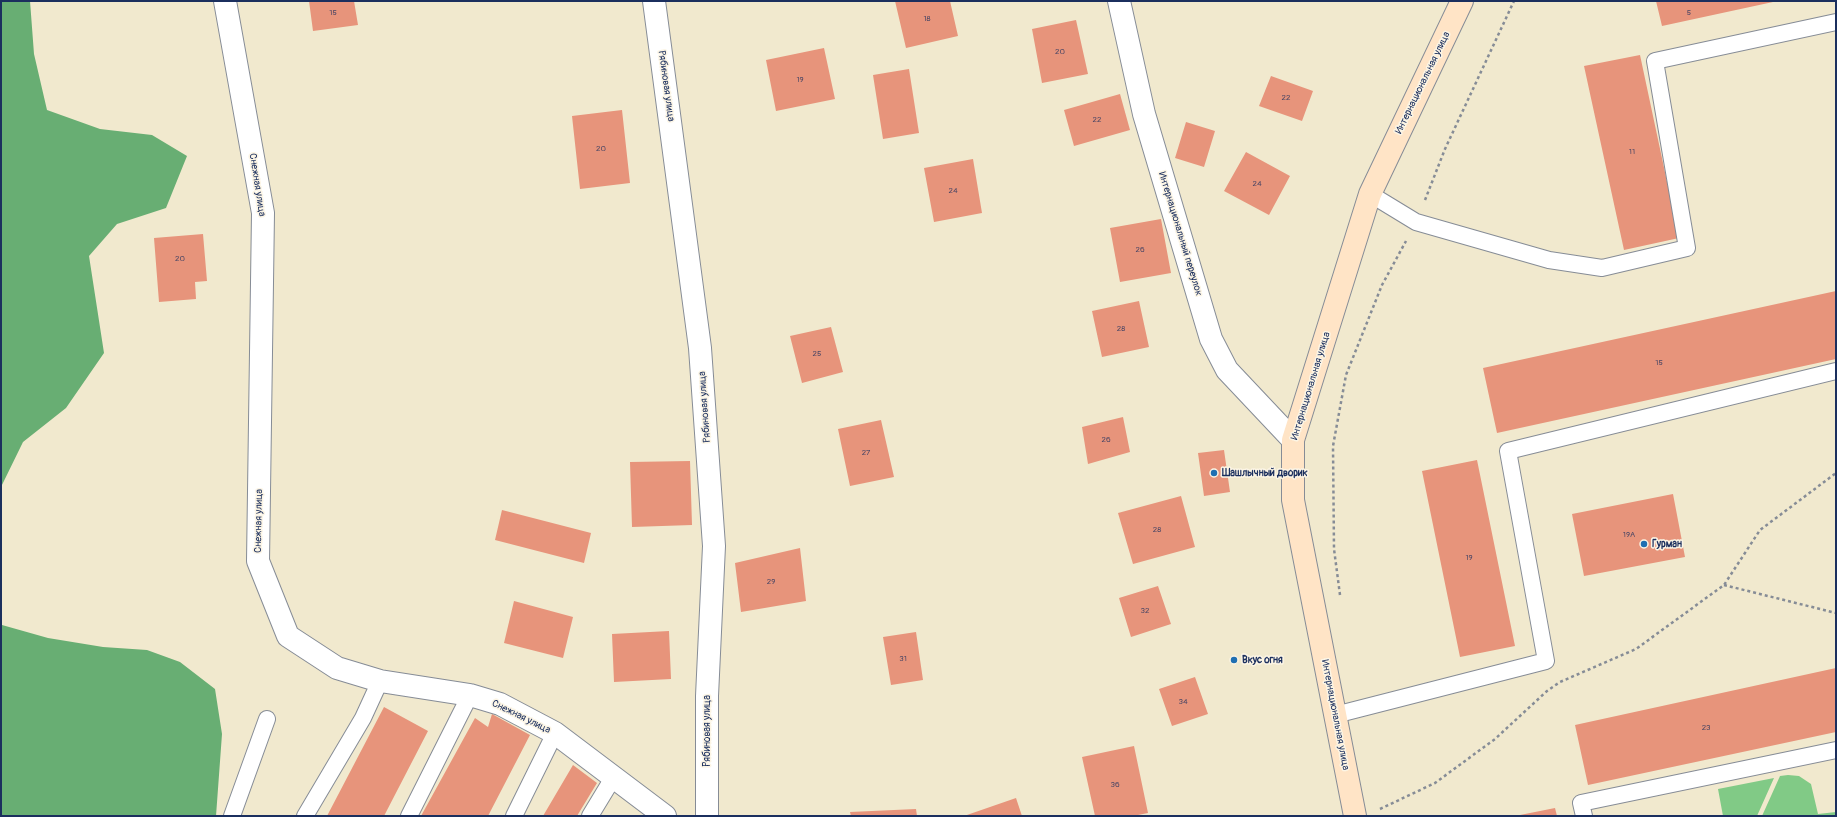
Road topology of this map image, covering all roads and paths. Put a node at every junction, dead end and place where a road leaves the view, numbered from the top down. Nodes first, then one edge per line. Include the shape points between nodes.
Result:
1 (225, 1) edge
2 (654, 1) edge
3 (1119, 1) edge
4 (1462, 1) edge
5 (1514, 1) edge
6 (1836, 22) edge
7 (1370, 194) junction
8 (1416, 222) junction
9 (1836, 370) edge
10 (1293, 440) junction
11 (1836, 473) edge
12 (1724, 585) junction
13 (1340, 596) dead end
14 (1836, 613) edge
15 (380, 681) junction
16 (470, 695) junction
17 (1335, 715) junction
18 (267, 719) dead end
19 (555, 734) junction
20 (1836, 750) edge
21 (613, 778) junction
22 (1378, 803) dead end
23 (1380, 810) junction
24 (232, 816) edge
25 (305, 816) edge
26 (409, 816) edge
27 (514, 816) edge
28 (590, 816) edge
29 (665, 816) edge
30 (707, 816) edge
31 (1355, 816) edge
32 (1381, 816) edge
33 (1584, 816) edge

1 - 15 street, Снежная улица via 263,213 258,561 288,636 337,668
2 - 30 street, Рябиновая улица via 700,348 714,546 707,696
3 - 10 street, Интернациональный переулок via 1144,114 1211,339 1227,370
4 - 7 main road, Интернациональная улица
5 - 8 path via 1445,149
6 - 8 lane via 1655,60 1687,248 1602,268 1549,260
7 - 8 lane
7 - 10 main road, Интернациональная улица
8 - 13 path via 1382,285 1346,376 1333,446 1334,550
9 - 17 lane via 1508,452 1546,661
10 - 17 main road, Интернациональная улица via 1293,500
11 - 12 path via 1760,530
12 - 14 path
12 - 23 path via 1636,649 1560,682 1495,739 1435,784
15 - 16 street, Снежная улица
15 - 25 lane via 363,718
16 - 19 street, Снежная улица via 500,704
16 - 26 lane
17 - 31 main road, Интернациональная улица
18 - 24 lane
19 - 21 street, Снежная улица
19 - 27 lane
20 - 33 lane via 1581,803
21 - 28 lane
21 - 29 street, Снежная улица
22 - 23 path
23 - 32 path

